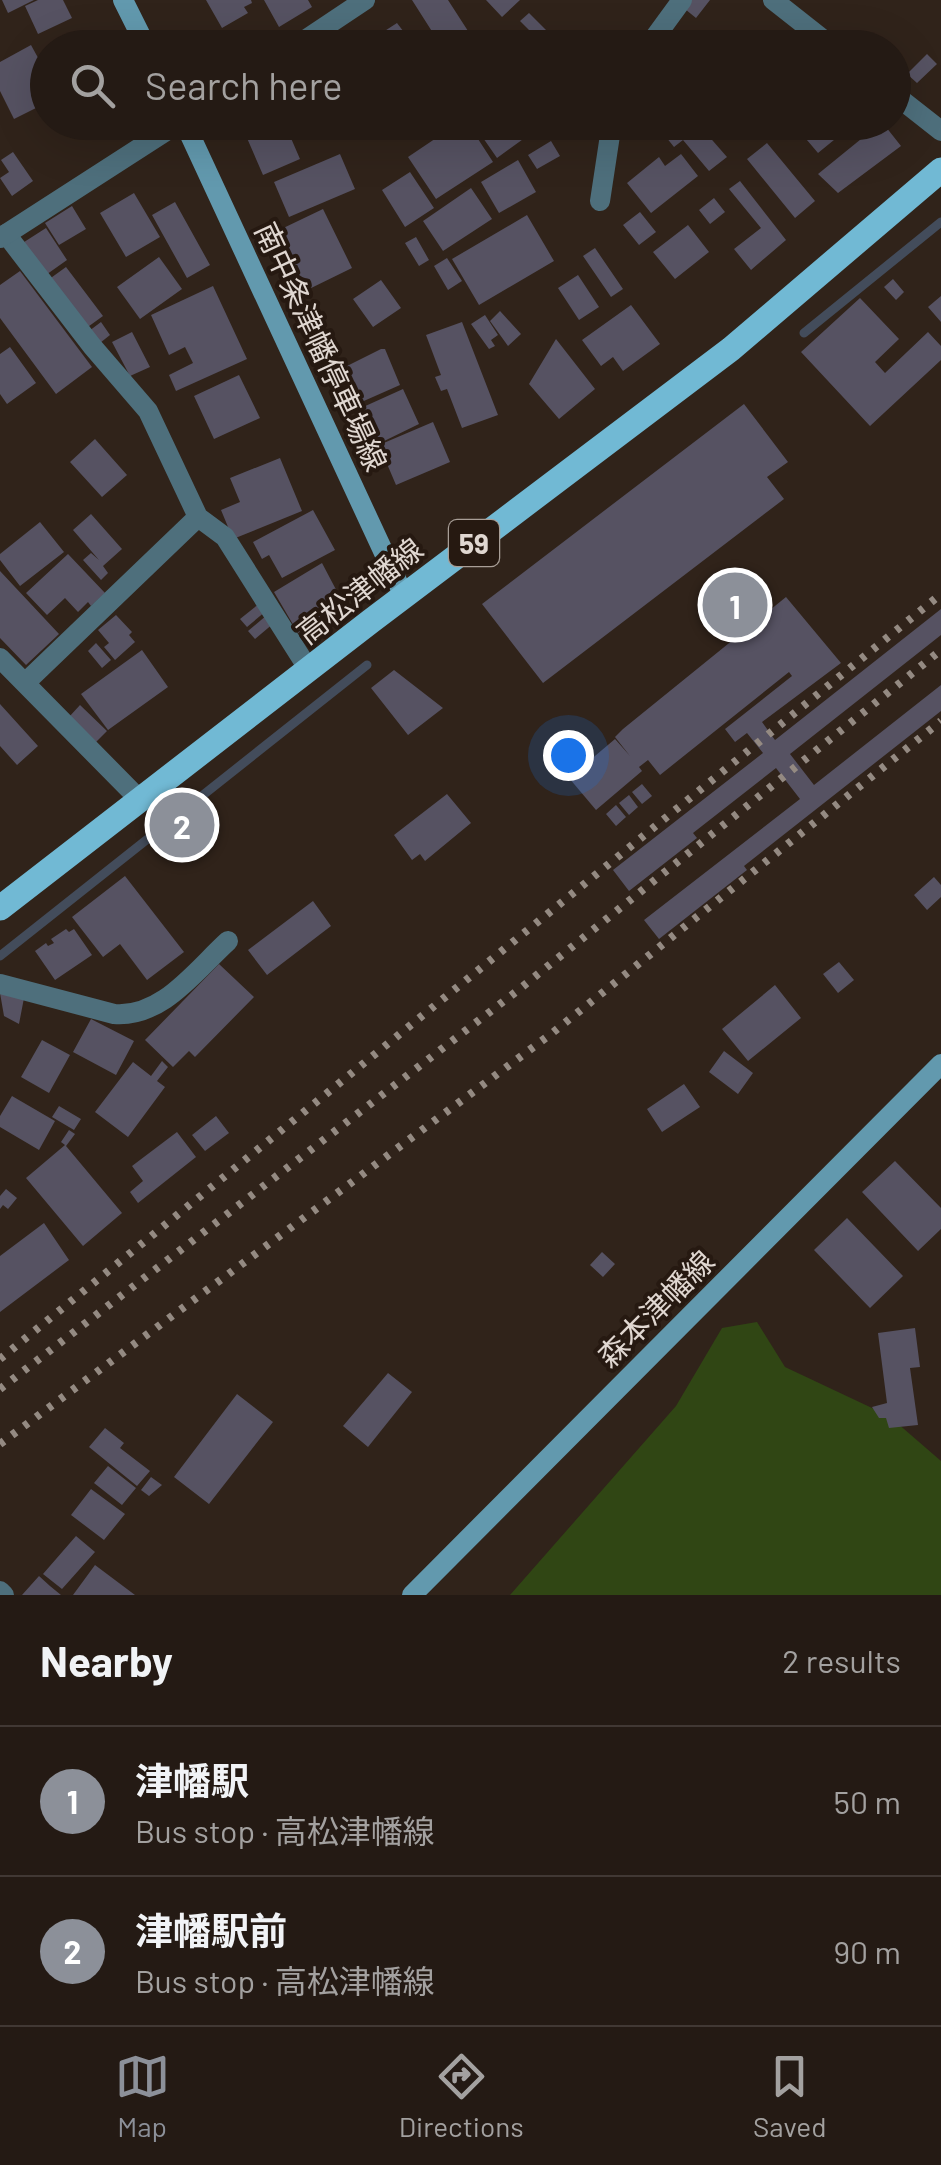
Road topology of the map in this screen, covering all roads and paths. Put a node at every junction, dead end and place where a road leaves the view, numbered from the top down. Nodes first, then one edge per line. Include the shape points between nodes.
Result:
1 (123, 0) edge
2 (365, 0) edge
3 (682, 0) edge
4 (772, 0) edge
5 (138, 30) edge
6 (320, 30) edge
7 (660, 30) edge
8 (811, 30) edge
9 (911, 107) edge
10 (941, 131) edge
11 (154, 140) edge
12 (190, 140) edge
13 (609, 140) edge
14 (941, 170) edge
15 (600, 201) dead end
16 (3, 236) edge
17 (198, 518) junction
18 (404, 596) junction
19 (0, 658) edge
20 (309, 670) junction
21 (25, 683) junction
22 (140, 801) junction
23 (0, 908) edge
24 (228, 941) dead end
25 (0, 984) edge
26 (941, 1064) edge
27 (412, 1595) edge

1 - 5 main road
2 - 6 street
3 - 7 street
4 - 8 street
9 - 10 street
11 - 16 street
12 - 18 main road, 南中条津幡停車場線
13 - 15 street
14 - 18 main road, 高松津幡線 / 59 via 730,349
16 - 17 street via 148,411
17 - 20 street via 225,537
17 - 21 street
18 - 20 main road, 高松津幡線 / 59
19 - 21 street
20 - 22 main road, 高松津幡線 / 59
21 - 22 street
22 - 23 main road, 高松津幡線 / 59
24 - 25 street via 161,1003 132,1015
26 - 27 main road, 森本津幡線

